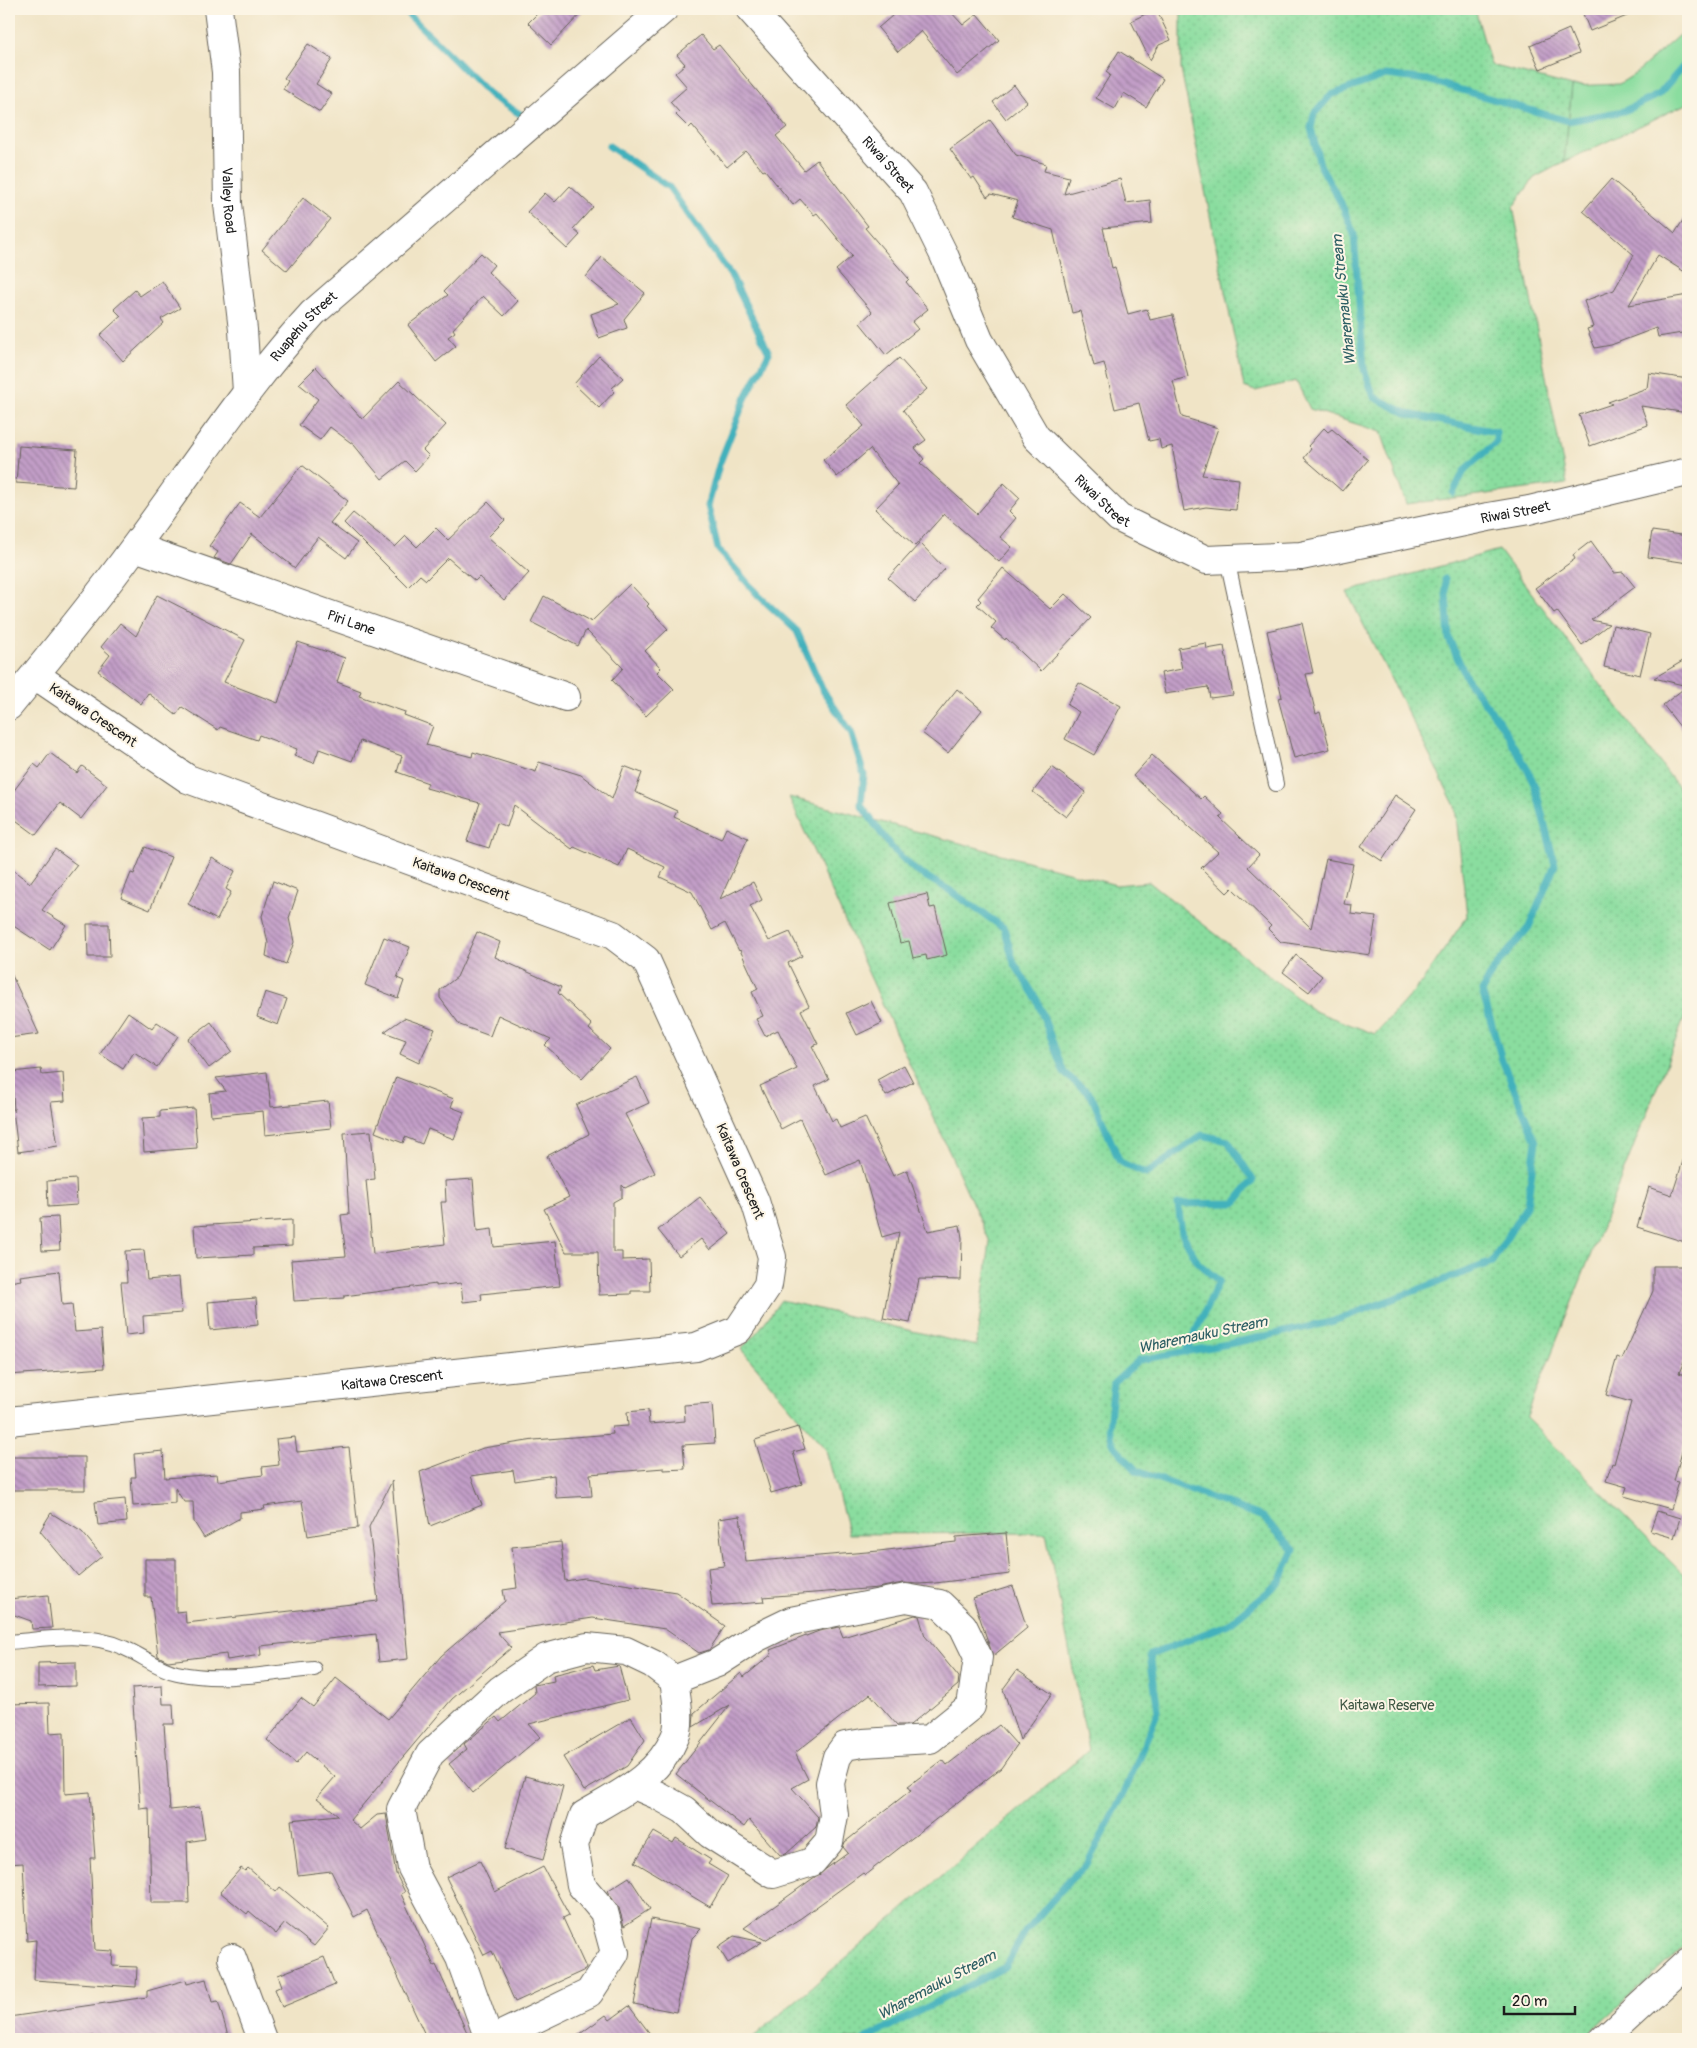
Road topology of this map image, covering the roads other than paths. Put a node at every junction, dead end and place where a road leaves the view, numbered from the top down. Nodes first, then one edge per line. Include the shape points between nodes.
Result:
1 (218, 9) edge
2 (664, 9) edge
3 (750, 9) edge
4 (247, 392) junction
5 (1688, 472) edge
6 (135, 547) junction
7 (1227, 559) junction
8 (34, 676) junction
9 (566, 697) dead end
10 (9, 706) edge
11 (1276, 784) dead end
12 (9, 1420) edge
13 (9, 1642) edge
14 (314, 1668) dead end
15 (674, 1680) junction
16 (634, 1785) junction
17 (232, 1958) dead end
18 (1688, 1962) edge
19 (262, 2039) edge
20 (491, 2039) edge
21 (1604, 2039) edge

1 - 4 street, Valley Road via 226,72 228,204
2 - 4 street, Ruapehu Street via 313,313
3 - 7 street, Riwai Street via 912,192 944,255 979,340 1036,437 1119,518 1206,560
4 - 6 street, Ruapehu Street
5 - 7 street, Riwai Street via 1530,510 1301,556
6 - 8 street, Ruapehu Street
6 - 9 street, Piri Lane
7 - 11 lane
8 - 10 street, Ruapehu Street
8 - 12 street, Kaitawa Crescent via 188,779 613,934 646,960 756,1201 772,1257 768,1285 738,1330 696,1347
13 - 14 lane via 88,1637 120,1646 176,1673 213,1678
15 - 16 street via 678,1706 676,1736 661,1761
15 - 16 street via 717,1663 791,1621 906,1598 940,1604 963,1626 978,1657 972,1706 930,1739 863,1742 845,1746 837,1757 830,1783 834,1815 829,1842 812,1862 773,1874 710,1834 684,1810
15 - 20 street via 626,1651 587,1647 546,1658 500,1690 430,1754 401,1809 412,1868 460,1958
16 - 20 street via 584,1815 574,1845 581,1886 604,1912 614,1953 589,1993
17 - 19 street
18 - 21 street

